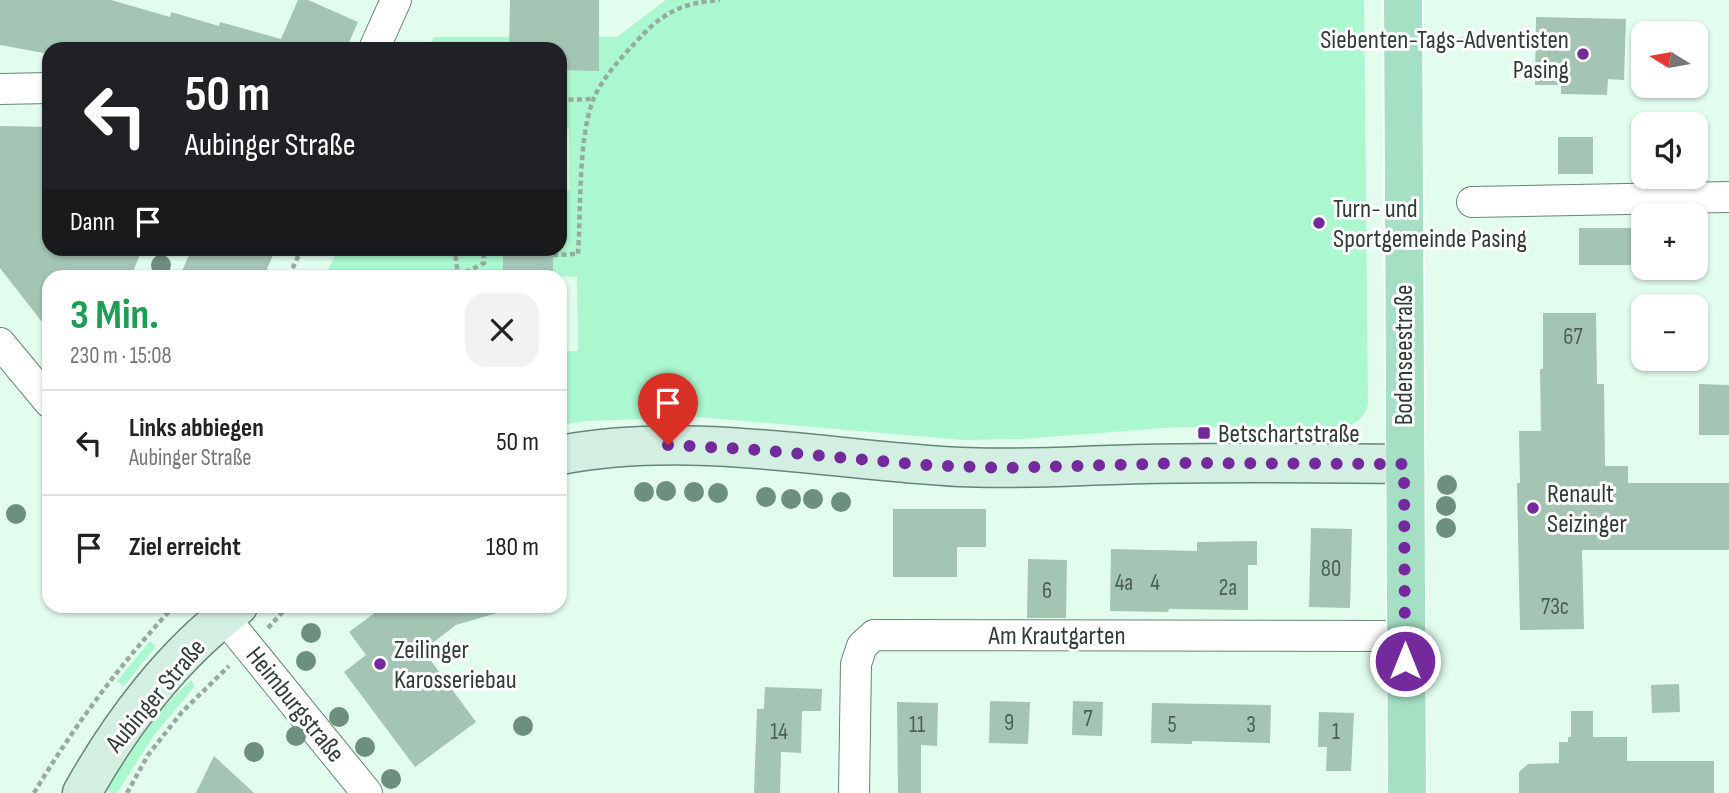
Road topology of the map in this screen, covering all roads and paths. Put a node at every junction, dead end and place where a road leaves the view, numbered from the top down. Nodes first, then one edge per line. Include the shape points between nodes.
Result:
1 (396, 0) edge
2 (720, 0) edge
3 (1403, 0) edge
4 (1432, 39) dead end
5 (1536, 40) dead end
6 (377, 42) edge
7 (42, 88) edge
8 (0, 89) edge
9 (594, 99) junction
10 (567, 100) edge
11 (1729, 197) edge
12 (1472, 202) dead end
13 (567, 254) edge
14 (484, 256) edge
15 (470, 270) edge
16 (0, 342) edge
17 (42, 393) edge
18 (567, 454) edge
19 (1404, 464) junction
20 (168, 613) edge
21 (222, 613) edge
22 (229, 613) edge
23 (1404, 636) junction
24 (231, 663) dead end
25 (34, 793) edge
26 (82, 793) edge
27 (127, 793) edge
28 (367, 793) edge
29 (854, 793) edge
30 (1407, 793) edge

1 - 6 street
2 - 9 path via 666,13 617,62
3 - 19 main road, Bodenseestraße
4 - 5 path
7 - 8 street
9 - 10 path
9 - 13 path via 584,134 578,254
11 - 12 street
14 - 15 path via 484,263
16 - 17 street
18 - 19 main road via 668,445 1023,469 1184,463
19 - 23 main road, Bodenseestraße
20 - 25 path, Aubinger Straße via 94,702
21 - 26 main road, Aubinger Straße via 134,713
22 - 28 street, Heimburgstraße
23 - 29 street, Am Krautgarten via 874,635 862,646 856,664
23 - 30 main road, Bodenseestraße
24 - 27 path, Aubinger Straße via 182,712 148,755

